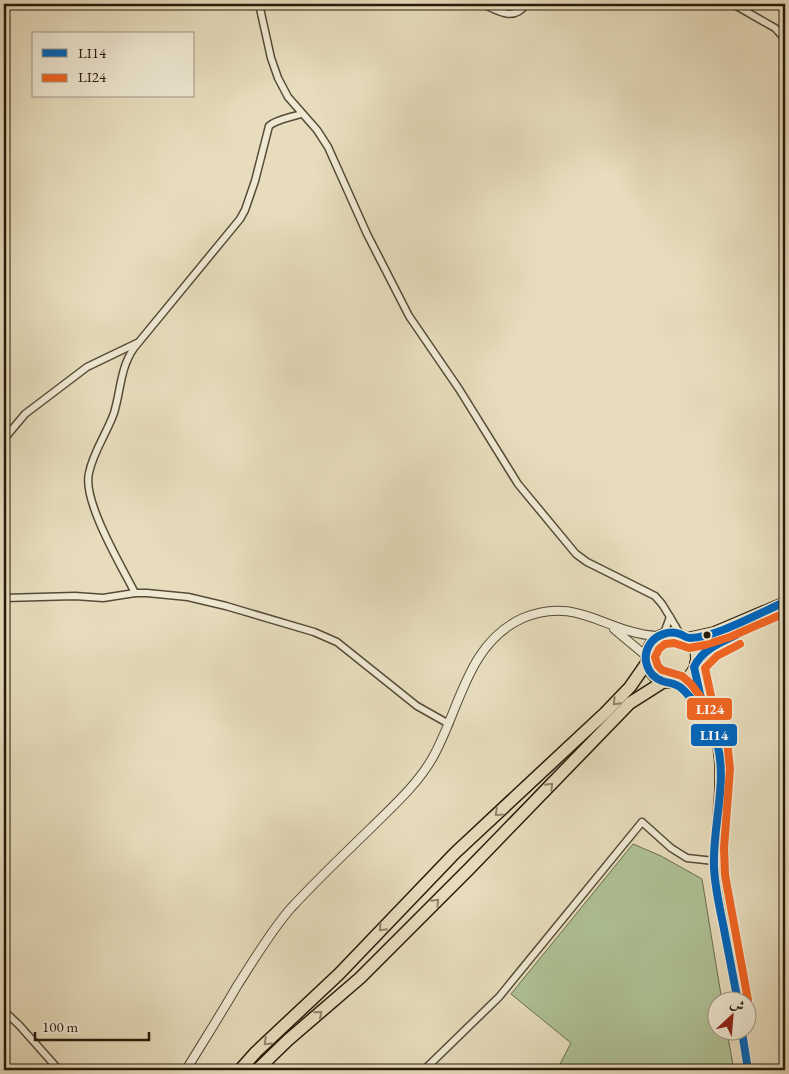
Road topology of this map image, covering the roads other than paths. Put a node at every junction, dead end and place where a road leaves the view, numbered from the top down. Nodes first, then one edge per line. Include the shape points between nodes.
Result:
1 (8, 4) edge
2 (259, 4) edge
3 (483, 4) edge
4 (526, 4) edge
5 (733, 4) edge
6 (4, 12) edge
7 (785, 39) edge
8 (301, 114) junction
9 (139, 342) junction
10 (4, 439) edge
11 (135, 593) junction
12 (4, 598) edge
13 (785, 602) edge
14 (785, 612) edge
15 (670, 617) junction
16 (606, 624) junction
17 (661, 635) junction
18 (684, 636) junction
19 (645, 659) junction
20 (695, 665) junction
21 (669, 683) junction
22 (706, 718) junction
23 (448, 724) junction
24 (714, 861) junction
25 (736, 992) edge
26 (4, 1011) edge
27 (744, 1042) edge
28 (257, 1069) edge
29 (59, 1070) edge
30 (186, 1070) edge
31 (240, 1070) edge
32 (424, 1070) edge
33 (748, 1070) edge

1 - 6 street
2 - 8 street via 278,78
3 - 4 street via 506,14 516,14
5 - 7 street via 776,28
8 - 9 street via 269,126 255,181 240,219
8 - 15 street via 328,147 409,316 518,484 576,554 654,596
9 - 10 street via 79,373 25,414
9 - 11 street via 127,359 113,414 88,475 89,492 101,523
11 - 12 street via 104,598
11 - 23 street via 208,601 325,636 347,648 416,706
13 - 18 highway via 714,632
14 - 20 highway via 718,644
15 - 17 street
15 - 18 street
16 - 17 street via 640,634
16 - 19 street via 630,641
16 - 23 street via 579,612 553,610 512,624 493,638 480,654
17 - 18 highway via 673,632
17 - 19 highway via 647,647
18 - 20 highway via 693,646
19 - 21 highway via 655,678
19 -> 31 highway via 630,687 605,713 455,853 339,974
20 - 21 highway via 685,679
20 - 22 street
21 - 22 street via 683,689
28 -> 21 highway via 360,978 630,702
22 - 24 street via 717,744 720,764
23 - 30 street via 433,758 415,782 279,924
24 - 25 street
24 - 32 street via 687,858 642,822 499,997
26 - 29 street
27 - 33 street

